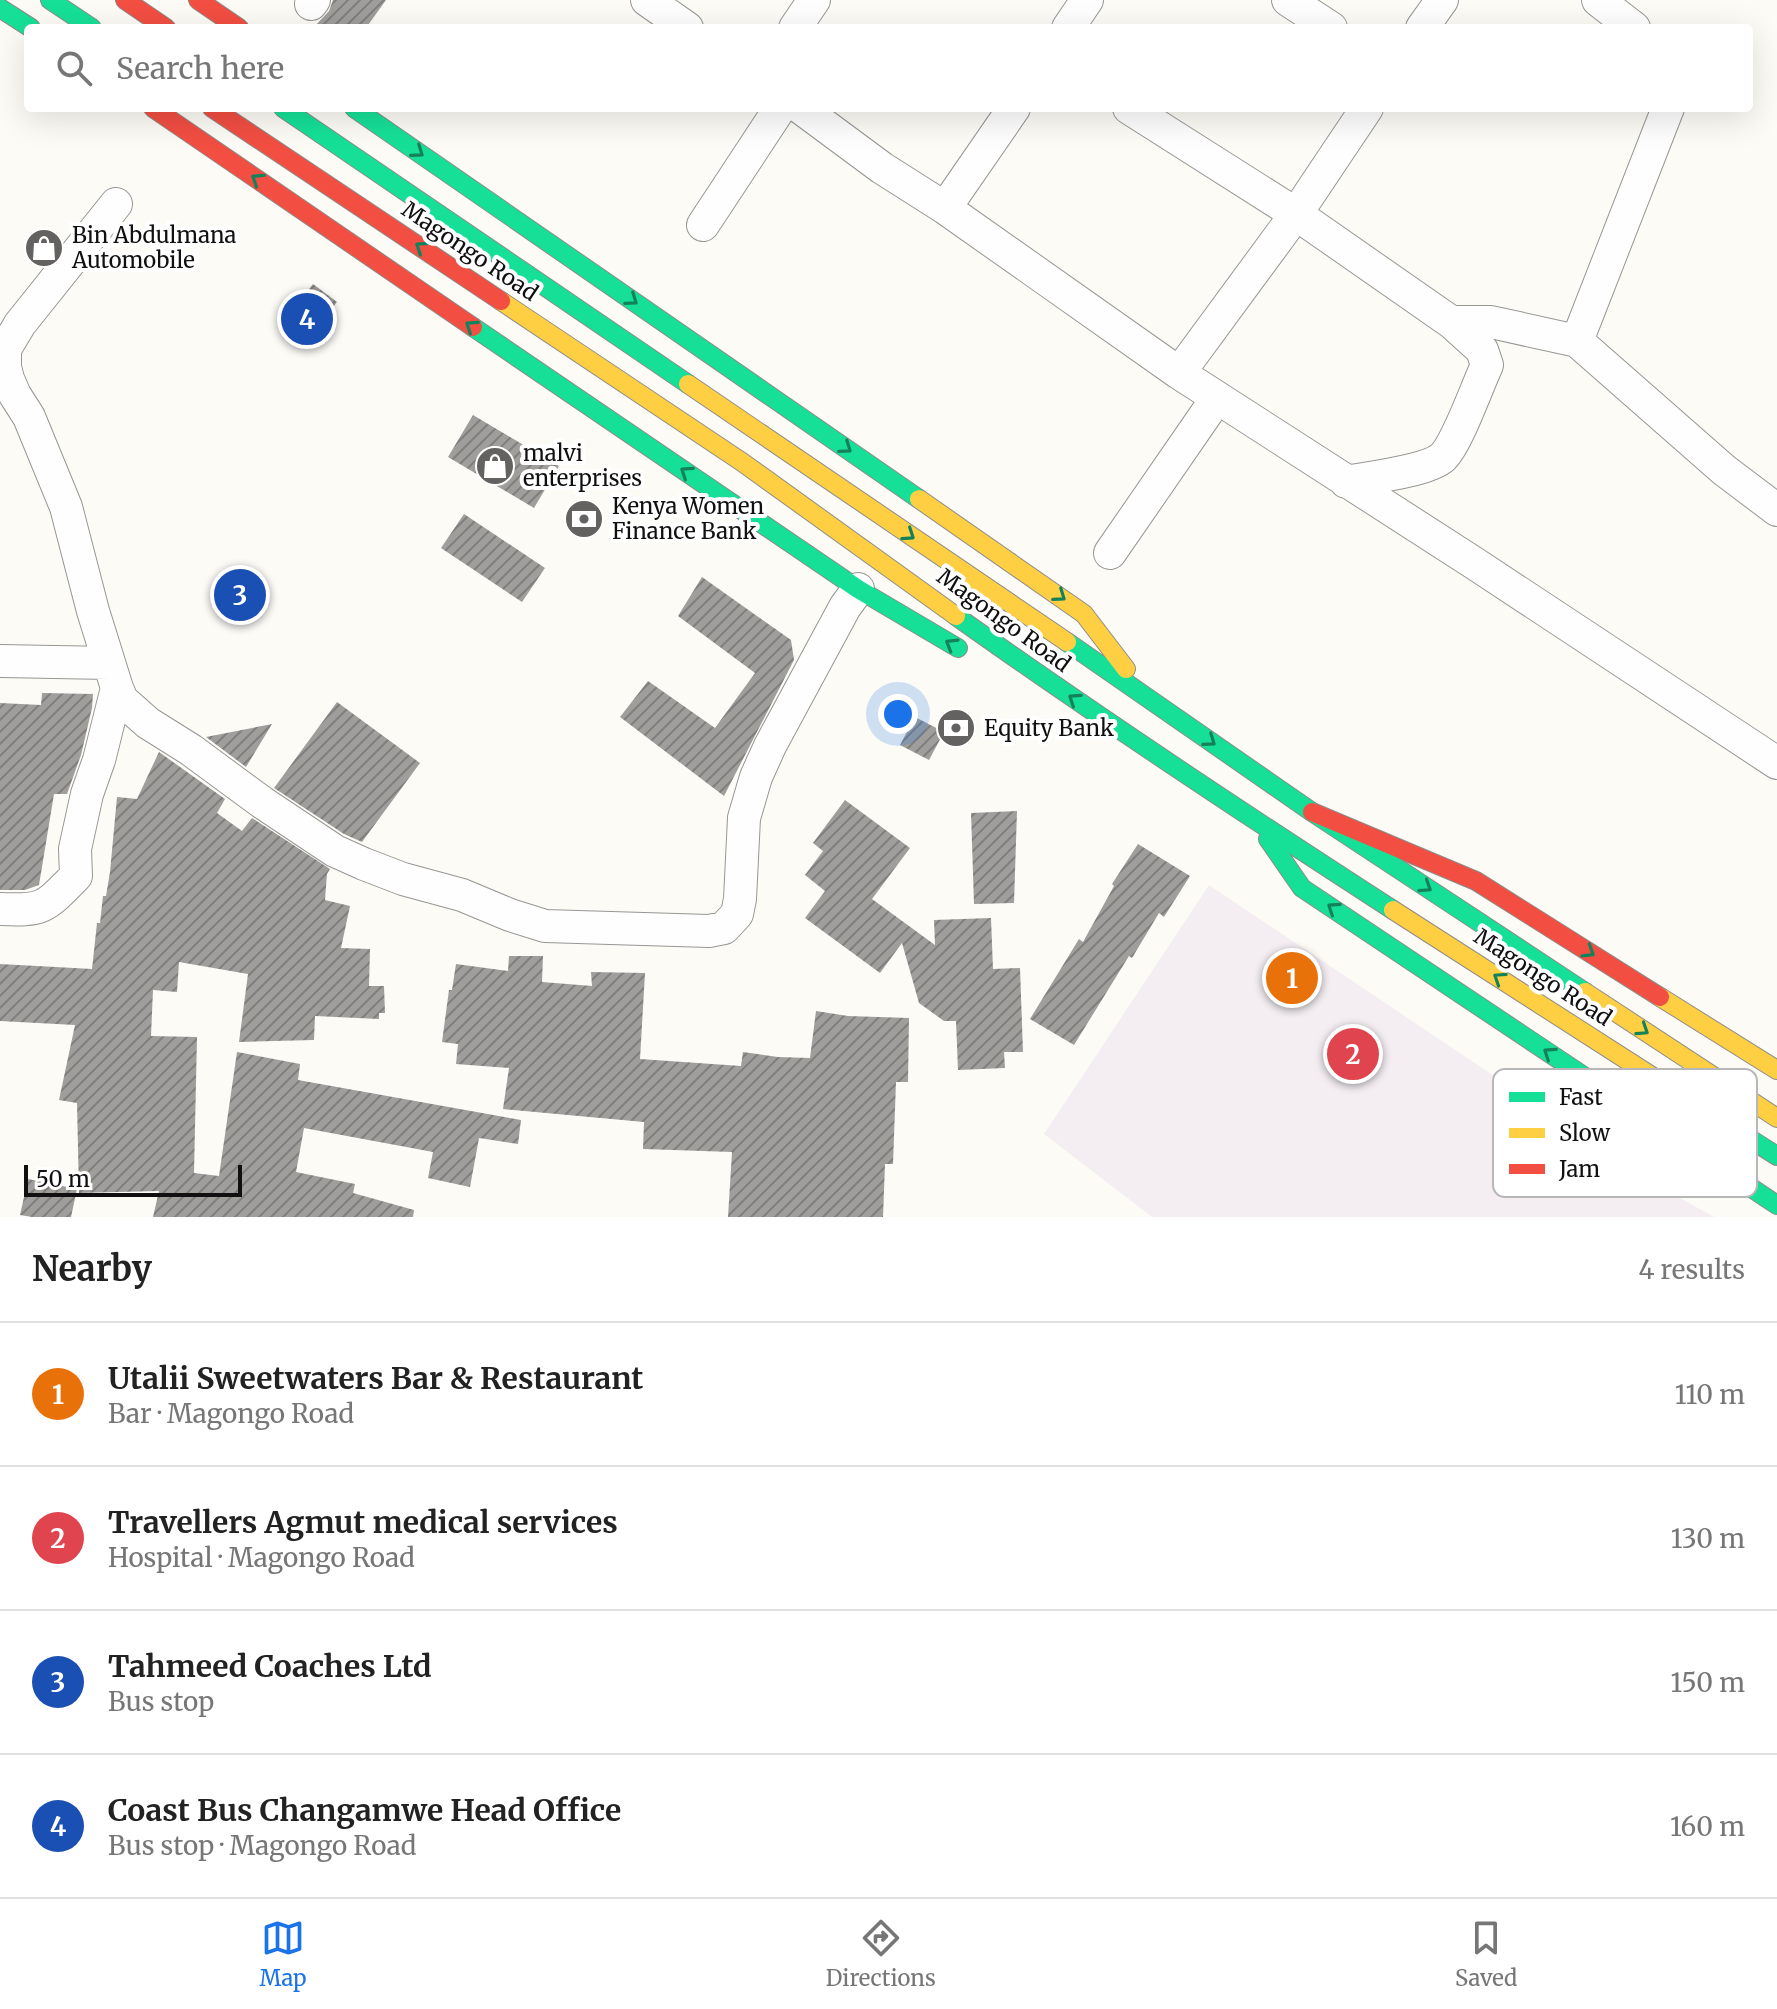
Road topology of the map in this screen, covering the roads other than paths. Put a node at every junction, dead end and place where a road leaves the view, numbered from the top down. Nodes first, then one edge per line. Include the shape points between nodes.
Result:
1 (50, 0) edge
2 (125, 0) edge
3 (198, 0) edge
4 (647, 0) edge
5 (814, 0) edge
6 (1087, 0) edge
7 (1288, 0) edge
8 (1442, 0) edge
9 (1598, 0) edge
10 (0, 8) edge
11 (25, 24) edge
12 (86, 24) edge
13 (160, 24) edge
14 (233, 24) edge
15 (681, 24) edge
16 (798, 24) edge
17 (1071, 24) edge
18 (1325, 24) edge
19 (1425, 24) edge
20 (1629, 24) edge
21 (159, 112) edge
22 (218, 112) edge
23 (289, 112) edge
24 (360, 112) edge
25 (777, 112) edge
26 (806, 112) edge
27 (1011, 112) edge
28 (1135, 112) edge
29 (1364, 112) edge
30 (1666, 112) edge
31 (116, 204) dead end
32 (945, 208) junction
33 (1296, 214) junction
34 (703, 225) dead end
35 (1451, 322) junction
36 (1577, 341) junction
37 (1179, 373) junction
38 (1217, 398) junction
39 (1346, 482) junction
40 (1777, 510) edge
41 (1110, 553) dead end
42 (858, 589) junction
43 (0, 661) edge
44 (113, 676) junction
45 (1050, 683) junction
46 (1146, 696) junction
47 (1777, 763) edge
48 (1312, 812) junction
49 (1255, 821) junction
50 (0, 909) edge
51 (1573, 1069) edge
52 (1641, 1069) edge
53 (1703, 1069) edge
54 (1777, 1070) edge
55 (1757, 1105) edge
56 (1777, 1118) edge
57 (1757, 1143) edge
58 (1777, 1156) edge
59 (1757, 1192) edge
60 (1777, 1205) edge

1 - 12 main road
2 - 13 main road
3 - 14 main road
4 - 15 street
5 - 16 street
6 - 17 street
7 - 18 street
8 - 19 street
9 - 20 street
10 - 11 main road
42 -> 21 main road
45 -> 22 main road, Magongo Road via 742,462
23 -> 46 main road, Magongo Road
24 -> 46 main road via 1084,614
25 - 34 street
26 - 32 street
27 - 32 street
28 - 33 street
29 - 33 street
30 - 36 street
31 - 44 street via 5,349 15,395 66,507
32 - 37 street
33 - 35 street
33 - 37 street
35 - 36 street via 1480,321
35 - 39 street via 1477,343 1487,365 1447,451 1419,467
36 - 40 street
37 - 38 street
38 - 39 street
38 - 41 street
39 - 47 street
42 - 44 street via 756,777 744,818 737,914 724,928 709,931 545,926 364,864 335,851 148,723 122,700
45 -> 42 main road via 964,652
43 - 44 street
44 - 50 street via 99,760 75,849 76,876 39,908
49 -> 45 main road, Magongo Road
46 -> 48 main road, Magongo Road
48 -> 53 main road, Magongo Road
48 -> 54 main road via 1476,881
51 -> 49 main road via 1302,888
52 -> 49 main road, Magongo Road
55 -> 56 main road, Magongo Road
58 -> 57 main road, Magongo Road
60 -> 59 main road

